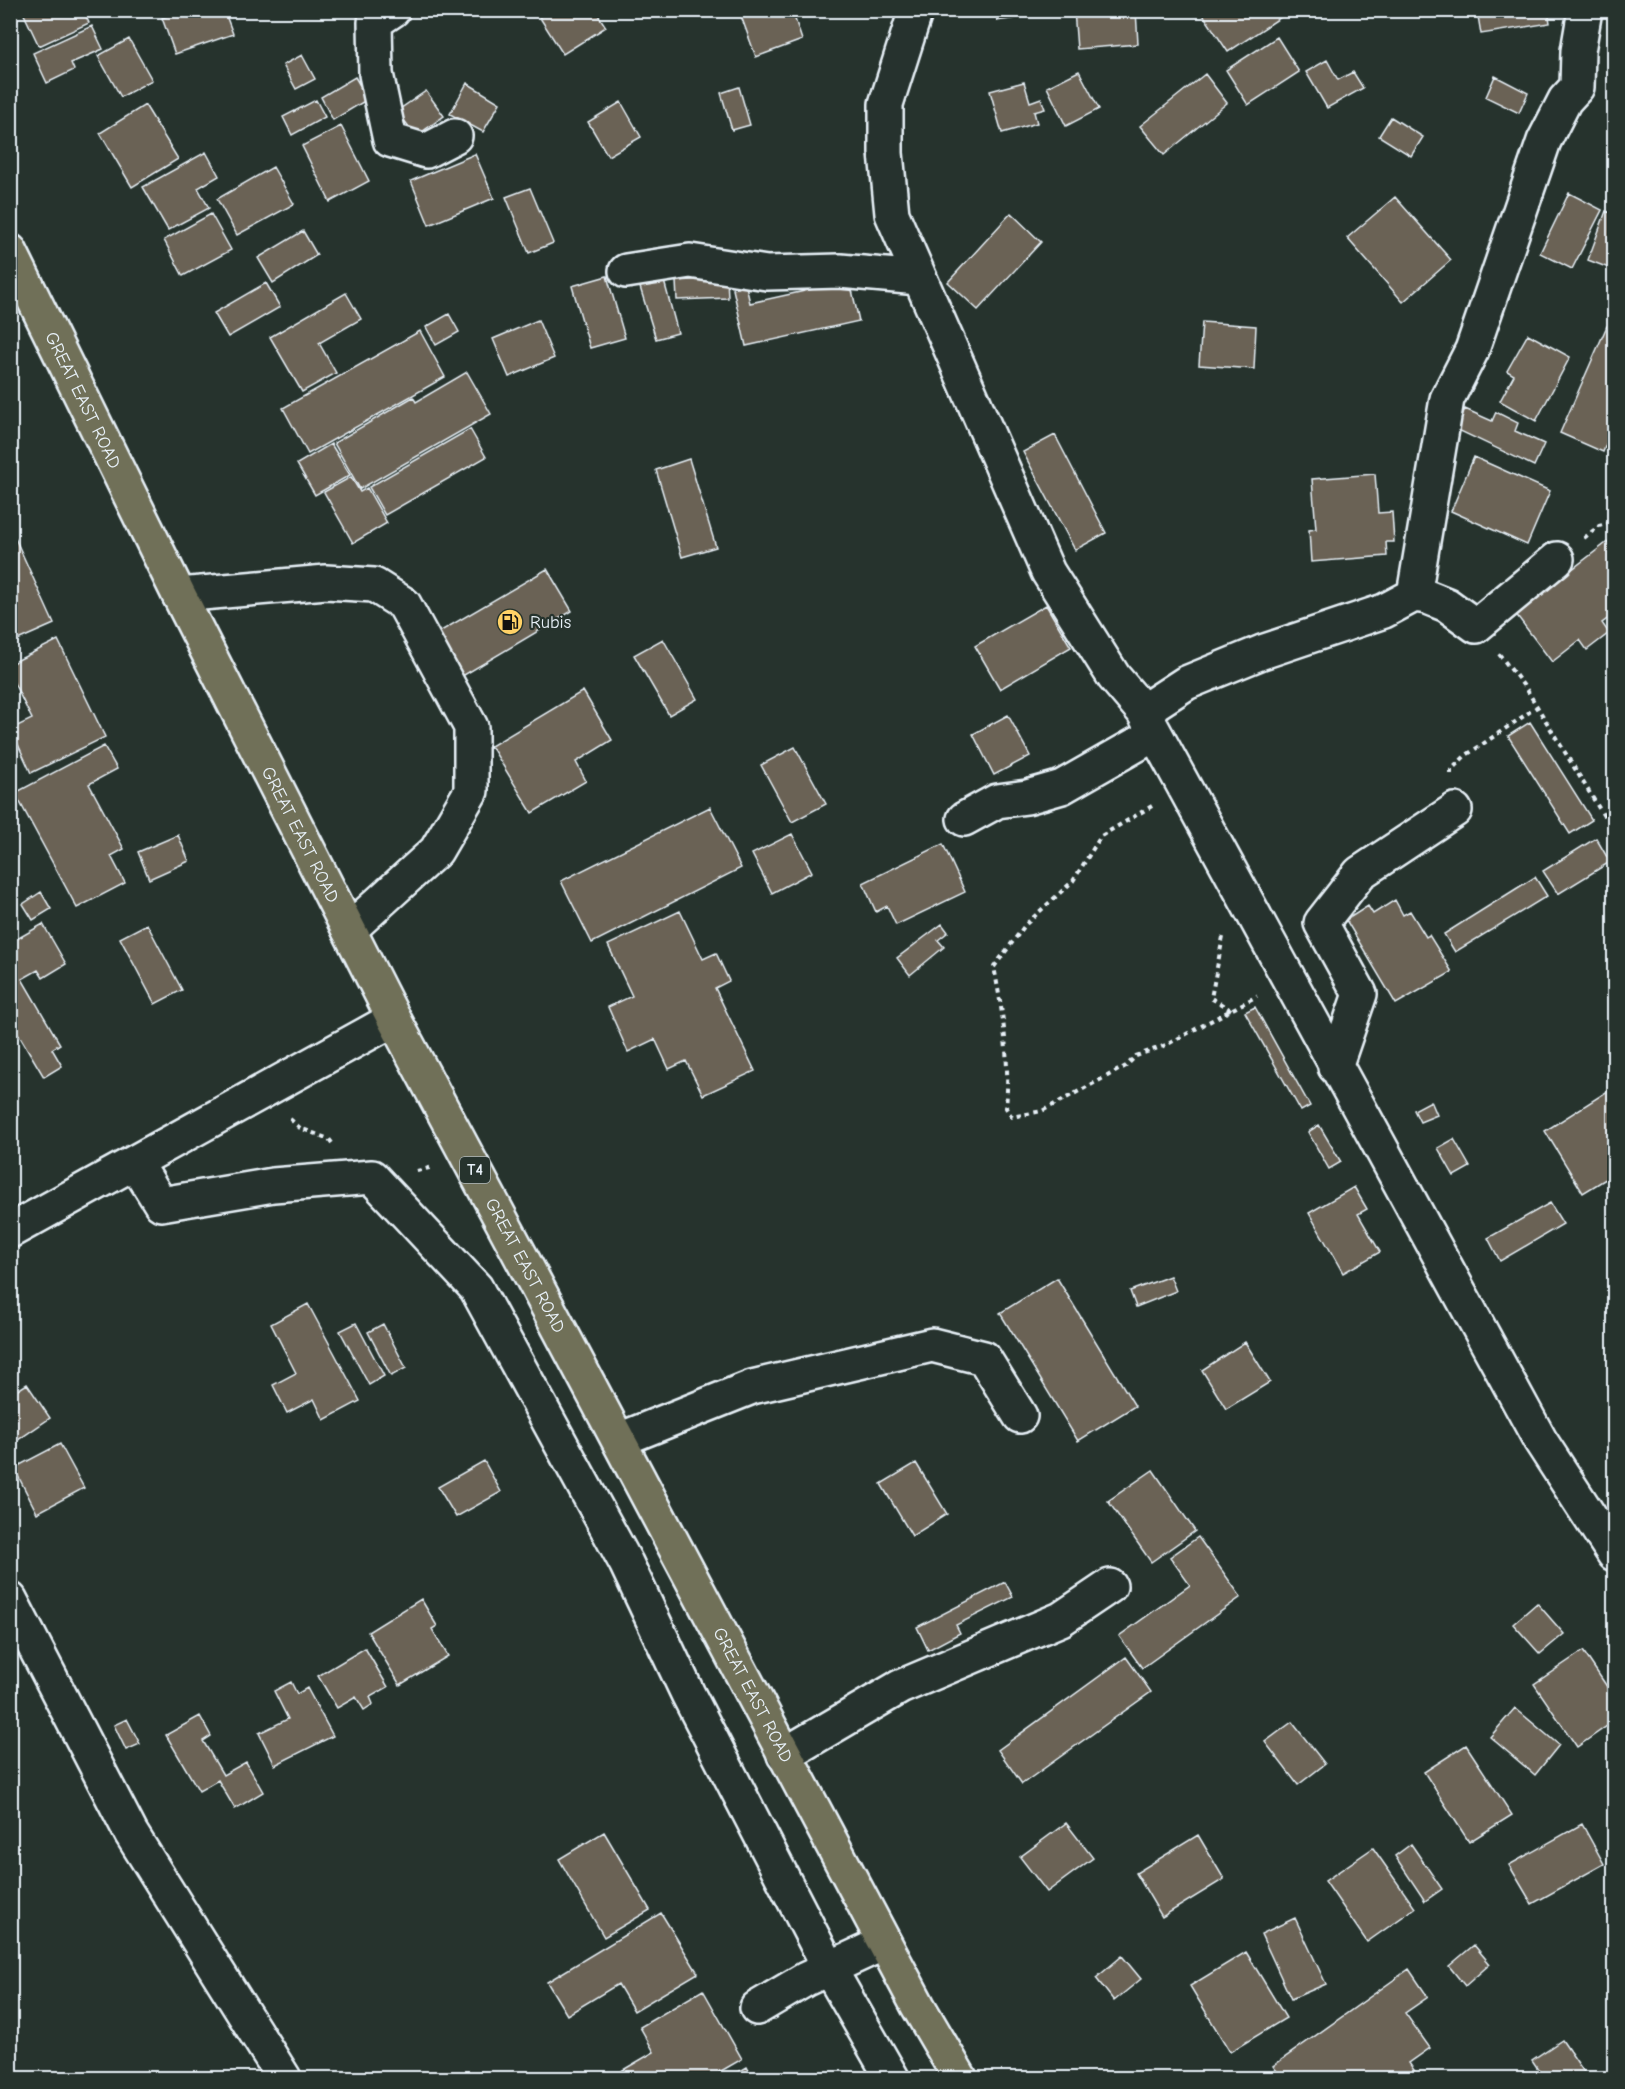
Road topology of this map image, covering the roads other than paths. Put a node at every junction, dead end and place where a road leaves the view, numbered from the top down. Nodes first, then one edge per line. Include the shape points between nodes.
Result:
1 (393, 10) edge
2 (915, 10) edge
3 (1586, 10) edge
4 (455, 136) dead end
5 (10, 251) edge
6 (626, 271) dead end
7 (919, 278) junction
8 (1557, 559) dead end
9 (179, 595) junction
10 (1414, 595) junction
11 (1149, 722) junction
12 (1455, 810) road end
13 (964, 819) dead end
14 (349, 930) junction
15 (394, 1019) junction
16 (1335, 1067) junction
17 (135, 1162) junction
18 (10, 1231) edge
19 (1020, 1416) dead end
20 (619, 1440) junction
21 (1614, 1554) edge
22 (1110, 1586) dead end
23 (10, 1599) edge
24 (784, 1755) junction
25 (884, 1943) junction
26 (829, 1968) junction
27 (757, 2008) dead end
28 (284, 2079) edge
29 (892, 2079) edge
30 (960, 2079) edge

1 - 4 street via 375,22 376,74 390,140 426,151
2 - 7 street via 886,104 886,153 892,214
3 - 10 street via 1578,51 1577,87 1565,100 1544,141 1472,350 1447,399
5 - 9 highway, GREAT EAST ROAD / T4
6 - 7 street via 690,261 767,273 840,271
7 - 11 street via 1048,572 1114,677
8 - 10 street via 1476,626 1447,606
9 - 14 highway, GREAT EAST ROAD / T4
9 - 14 street via 326,582 374,585 404,604 471,727 471,791 436,851
10 - 11 street via 1384,611 1262,652 1186,683
11 - 13 street via 1062,787 997,801
11 - 16 street
12 - 16 street via 1360,873 1321,923 1360,994
14 - 15 highway, GREAT EAST ROAD / T4
15 - 17 street
15 - 20 highway, GREAT EAST ROAD / T4
16 - 21 street via 1540,1440
17 - 18 street
17 - 26 street via 160,1204 273,1185 364,1178 476,1288 626,1563 688,1694
19 - 20 street via 984,1359 932,1345 752,1387
20 - 24 highway, GREAT EAST ROAD / T4
22 - 24 street via 1061,1618 900,1687
23 - 28 street via 130,1833
24 - 25 highway, GREAT EAST ROAD / T4
25 - 26 street
25 - 30 highway, GREAT EAST ROAD / T4
26 - 27 street
26 - 29 street

